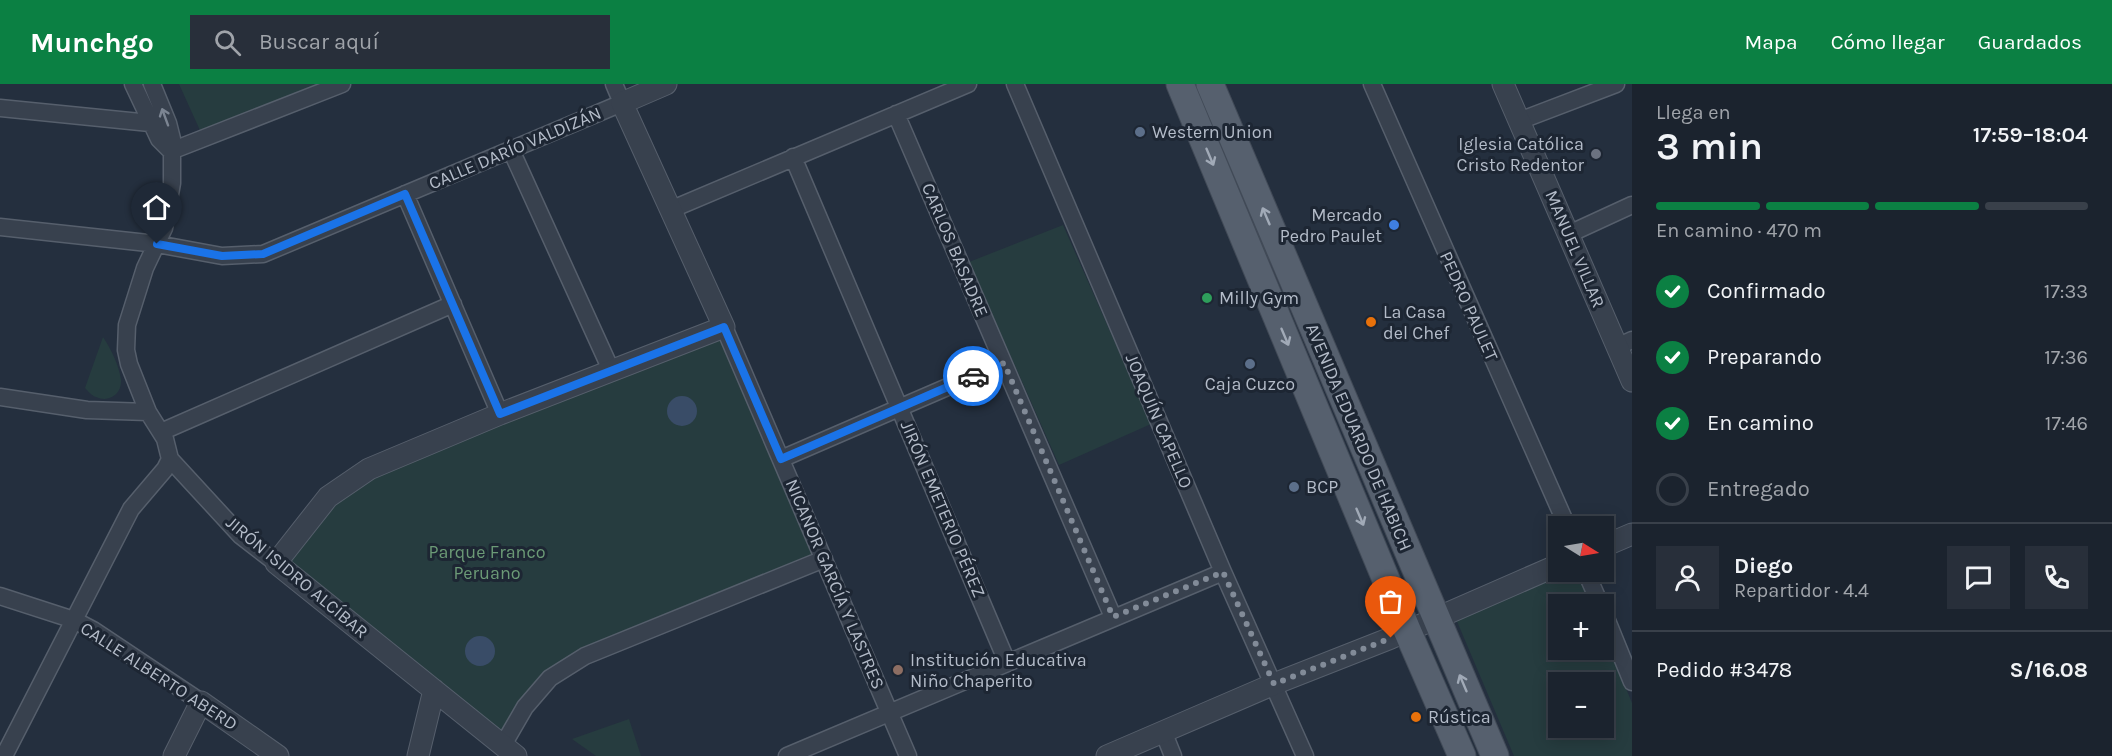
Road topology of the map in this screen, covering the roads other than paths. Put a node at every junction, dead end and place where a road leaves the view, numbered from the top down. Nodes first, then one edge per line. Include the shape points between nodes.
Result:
1 (133, 84) edge
2 (152, 84) edge
3 (342, 84) edge
4 (666, 84) edge
5 (968, 84) edge
6 (1015, 84) edge
7 (1180, 84) edge
8 (1210, 84) edge
9 (1372, 84) edge
10 (1503, 84) edge
11 (1616, 84) edge
12 (618, 93) edge
13 (0, 108) edge
14 (896, 114) junction
15 (1519, 122) junction
16 (150, 123) junction
17 (511, 150) junction
18 (171, 152) junction
19 (793, 158) junction
20 (405, 194) junction
21 (1632, 205) edge
22 (670, 210) junction
23 (0, 227) edge
24 (1569, 234) junction
25 (157, 244) junction
26 (453, 304) junction
27 (724, 327) junction
28 (1625, 344) edge
29 (1004, 363) junction
30 (611, 370) junction
31 (1632, 381) edge
32 (0, 397) edge
33 (900, 408) junction
34 (148, 412) junction
35 (500, 414) junction
36 (161, 432) junction
37 (170, 459) junction
38 (781, 459) junction
39 (1563, 516) edge
40 (1632, 534) edge
41 (1614, 542) edge
42 (824, 559) junction
43 (276, 563) junction
44 (1548, 569) edge
45 (1223, 572) junction
46 (0, 596) edge
47 (1113, 617) junction
48 (1436, 618) junction
49 (74, 620) junction
50 (1407, 630) junction
51 (1614, 638) edge
52 (1007, 662) junction
53 (1632, 682) edge
54 (1274, 684) junction
55 (434, 690) junction
56 (201, 702) junction
57 (890, 712) junction
58 (1163, 731) junction
59 (509, 751) edge
60 (276, 755) edge
61 (4, 756) edge
62 (174, 756) edge
63 (418, 756) edge
64 (787, 756) edge
65 (908, 756) edge
66 (1107, 756) edge
67 (1173, 756) edge
68 (1305, 756) edge
69 (1462, 756) edge
70 (1495, 756) edge

1 - 16 street
18 -> 2 street, JIRÓN ISIDRO ALCÍBAR via 168,123
3 - 18 street
4 - 12 street, CALLE DARÍO VALDIZÁN
5 - 14 street
6 - 45 street, JOAQUÍN CAPELLO
7 -> 50 main road, AVENIDA EDUARDO DE HABICH
48 -> 8 main road, AVENIDA EDUARDO DE HABICH
9 - 39 street, PEDRO PAULET
10 - 15 street, MANUEL VILLAR
11 - 15 street
12 - 17 street, CALLE DARÍO VALDIZÁN
12 - 22 street, NICANOR GARCÍA Y LASTRES
13 - 16 street
14 - 19 street
14 - 29 street, CARLOS BASADRE
15 - 24 street, MANUEL VILLAR
16 - 18 street
17 - 20 street, CALLE DARÍO VALDIZÁN
17 - 30 street
18 - 25 street, JIRÓN ISIDRO ALCÍBAR via 170,197
19 - 22 street
19 - 33 street, JIRÓN EMETERIO PÉREZ
20 - 25 street, CALLE DARÍO VALDIZÁN via 263,254 222,256
20 - 26 street
21 - 24 street
22 - 27 street, NICANOR GARCÍA Y LASTRES
23 - 25 street, CALLE DARÍO VALDIZÁN
24 - 28 street, MANUEL VILLAR
25 - 34 street, JIRÓN ISIDRO ALCÍBAR via 127,325 129,364
26 - 35 street
26 - 36 street
27 - 30 street
27 - 38 street, NICANOR GARCÍA Y LASTRES
28 - 31 street, MANUEL VILLAR
29 - 33 street
29 - 47 street, CARLOS BASADRE
30 - 35 street
32 - 34 street via 87,410
33 - 38 street
33 - 52 street, JIRÓN EMETERIO PÉREZ
34 - 36 street, JIRÓN ISIDRO ALCÍBAR
35 - 43 street via 354,478 328,497
36 - 37 street, JIRÓN ISIDRO ALCÍBAR
37 - 43 street, JIRÓN ISIDRO ALCÍBAR via 241,536
37 - 49 street via 131,509
38 - 42 street, NICANOR GARCÍA Y LASTRES
40 - 41 street
42 - 57 street, NICANOR GARCÍA Y LASTRES
42 - 59 street via 585,656 550,678 525,707
43 - 55 street, JIRÓN ISIDRO ALCÍBAR
44 - 48 street
45 - 47 street
45 - 54 street, JOAQUÍN CAPELLO
46 - 49 street, CALLE ALBERTO ABERD
47 - 52 street
48 - 50 street
70 -> 48 main road, AVENIDA EDUARDO DE HABICH
49 - 56 street, CALLE ALBERTO ABERD
49 - 61 street
50 - 54 street
50 - 69 main road, AVENIDA EDUARDO DE HABICH
51 - 53 street
52 - 57 street
54 - 58 street
54 - 68 street, JOAQUÍN CAPELLO
55 - 59 street, JIRÓN ISIDRO ALCÍBAR
55 - 63 street
56 - 60 street, CALLE ALBERTO ABERD
56 - 62 street
57 - 64 street
57 - 65 street, NICANOR GARCÍA Y LASTRES
58 - 66 street
58 - 67 street

